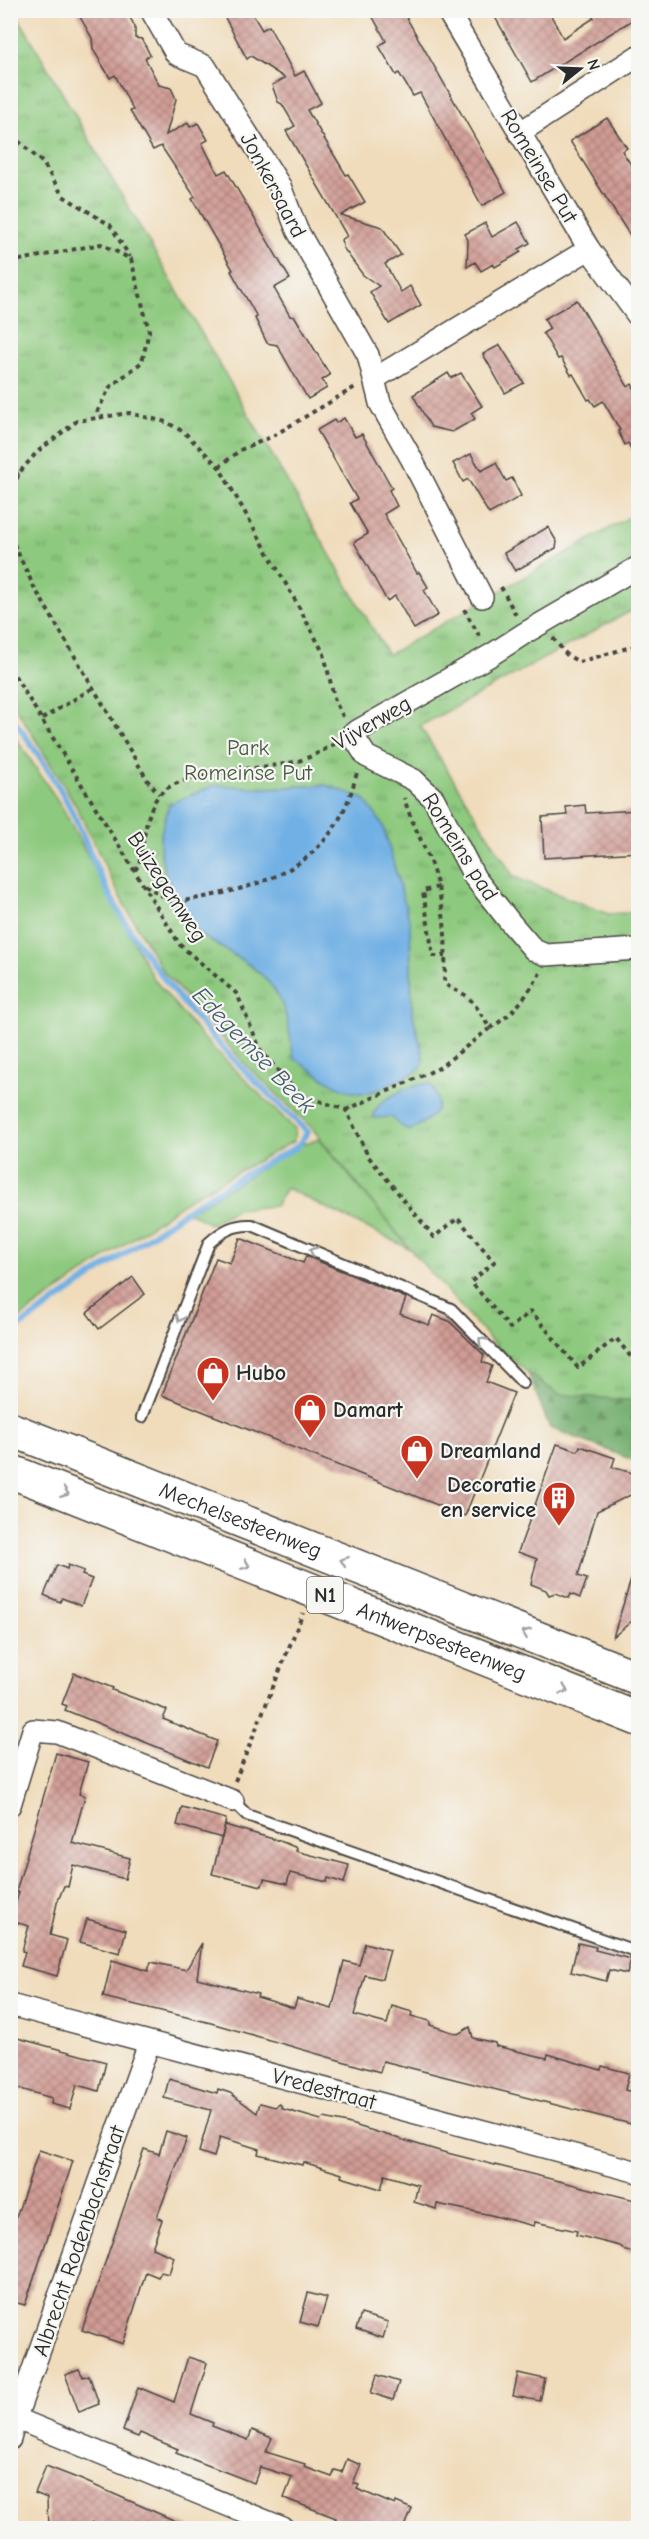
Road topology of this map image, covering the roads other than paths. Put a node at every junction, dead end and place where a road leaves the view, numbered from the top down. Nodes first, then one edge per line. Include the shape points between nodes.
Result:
1 (151, 10) edge
2 (447, 10) edge
3 (639, 56) edge
4 (519, 133) junction
5 (589, 249) junction
6 (639, 316) edge
7 (374, 379) junction
8 (639, 567) edge
9 (482, 597) dead end
10 (352, 734) joint
11 (639, 949) edge
12 (523, 1383) dead end
13 (142, 1417) dead end
14 (10, 1429) edge
15 (10, 1472) edge
16 (639, 1678) edge
17 (639, 1719) edge
18 (230, 1800) joint
19 (10, 1805) edge
20 (639, 1952) edge
21 (10, 2005) edge
22 (149, 2043) junction
23 (639, 2172) edge
24 (13, 2417) edge
25 (10, 2439) edge
26 (283, 2529) edge

1 - 7 street, Jonkersaard via 176,54 205,66 280,186 297,230 368,356
2 - 4 street, Romeinse Put
3 - 4 street
4 - 5 street, Romeinse Put
5 - 6 street, Romeinse Put
5 - 7 street
7 - 9 street, Jonkersaard via 380,403
8 - 10 street, Vijverweg
10 - 11 street, Romeins pad via 366,756 414,780 434,799 475,878 534,950 546,955
12 -> 13 lane via 451,1309 243,1224 220,1233 209,1243
16 -> 14 main road, Mechelsesteenweg / N1
15 -> 17 main road, Antwerpsesteenweg / N1
18 - 19 street via 57,1732 33,1730
18 - 20 lane via 247,1815
21 - 22 street, Vredestraat
22 - 23 street, Vredestraat
22 - 24 street, Albrecht Rodenbachstraat
24 - 25 street, Albrecht Rodenbachstraat
24 - 26 street

